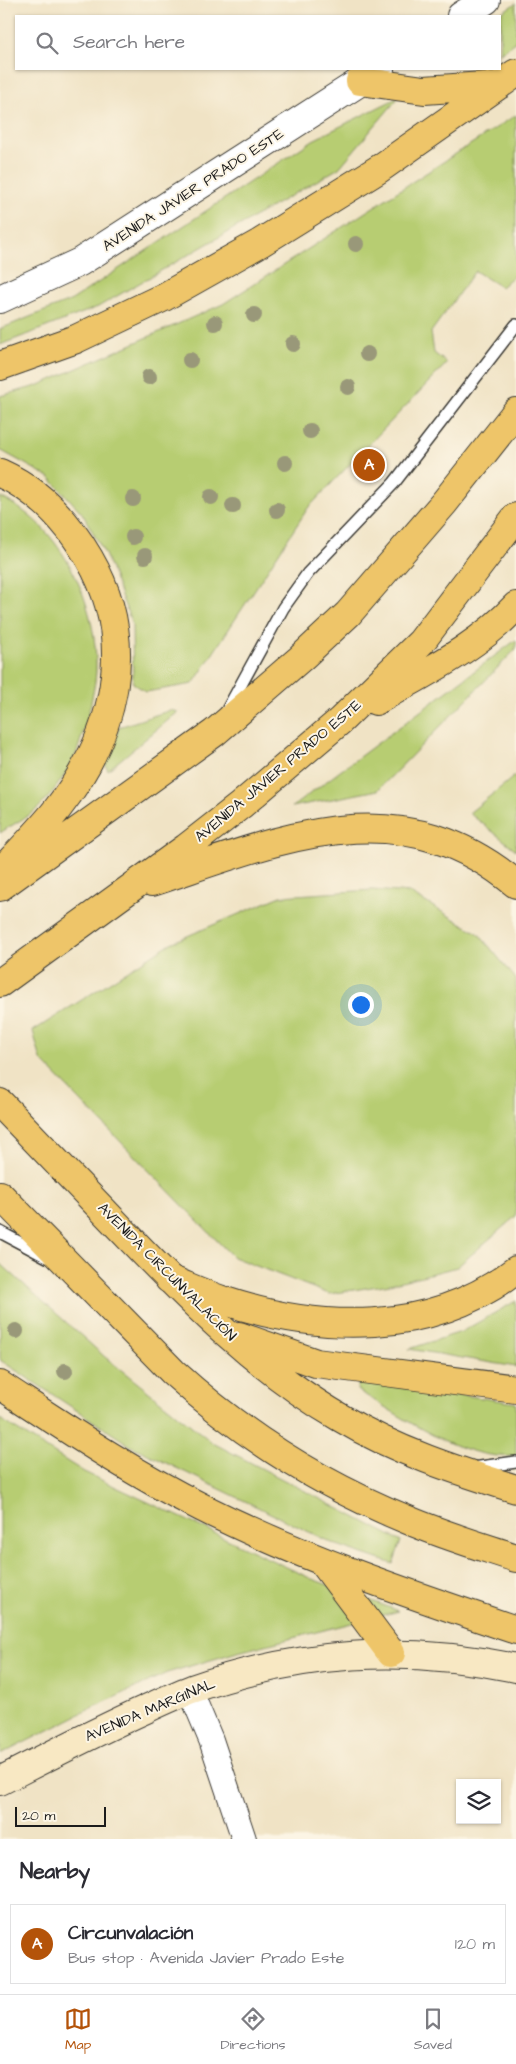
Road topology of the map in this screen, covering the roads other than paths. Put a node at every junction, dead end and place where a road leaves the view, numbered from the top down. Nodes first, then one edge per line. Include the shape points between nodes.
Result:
1 (486, 0) edge
2 (463, 15) edge
3 (370, 75) edge
4 (508, 79) edge
5 (0, 300) edge
6 (516, 325) edge
7 (0, 366) edge
8 (516, 412) edge
9 (0, 473) edge
10 (516, 517) edge
11 (516, 606) edge
12 (340, 721) junction
13 (214, 733) junction
14 (0, 872) edge
15 (516, 884) edge
16 (0, 887) edge
17 (129, 889) junction
18 (0, 983) edge
19 (0, 1103) edge
20 (0, 1195) edge
21 (0, 1232) edge
22 (516, 1270) edge
23 (76, 1272) junction
24 (169, 1279) junction
25 (226, 1332) junction
26 (0, 1385) edge
27 (516, 1389) edge
28 (516, 1462) edge
29 (456, 1470) junction
30 (516, 1489) edge
31 (516, 1558) edge
32 (323, 1562) junction
33 (516, 1630) edge
34 (391, 1653) junction
35 (516, 1668) edge
36 (190, 1690) junction
37 (0, 1780) edge
38 (244, 1839) edge

1 - 2 street
3 - 4 main road via 424,90
3 - 5 street, AVENIDA JAVIER PRADO ESTE via 80,262
4 - 7 main road via 379,169 260,243 164,297 76,339
6 - 13 lane via 394,483 308,573 283,608
8 - 13 main road via 444,503 348,614
9 - 14 main road via 20,484 54,511 83,548 103,585 110,608 115,631 116,666 108,713 91,758 59,806
10 - 12 main road, AVENIDA JAVIER PRADO ESTE via 421,642
11 - 12 main road via 465,649
12 - 17 main road, AVENIDA JAVIER PRADO ESTE via 241,806
13 - 16 main road
15 - 17 main road via 480,857 457,845 383,827 321,831 292,837
17 - 18 main road, AVENIDA JAVIER PRADO ESTE
19 - 24 main road, AVENIDA CIRCUNVALACIÓN
20 - 23 main road
21 - 23 lane
22 - 24 main road via 458,1305 406,1320 378,1323 340,1323 260,1312
23 - 31 main road via 173,1372 224,1416 256,1438 331,1485 373,1505
24 - 25 main road, AVENIDA CIRCUNVALACIÓN
25 - 27 main road via 316,1363
25 - 29 main road, AVENIDA CIRCUNVALACIÓN via 264,1365 340,1418 415,1455
26 - 32 main road via 151,1480 252,1532
28 - 29 lane
29 - 30 main road, AVENIDA CIRCUNVALACIÓN
32 - 33 main road
32 - 34 main road
34 - 35 main road, AVENIDA MARGINAL via 442,1656
34 - 36 main road, AVENIDA MARGINAL via 292,1662
36 - 37 main road, AVENIDA MARGINAL via 110,1725
36 - 38 street

